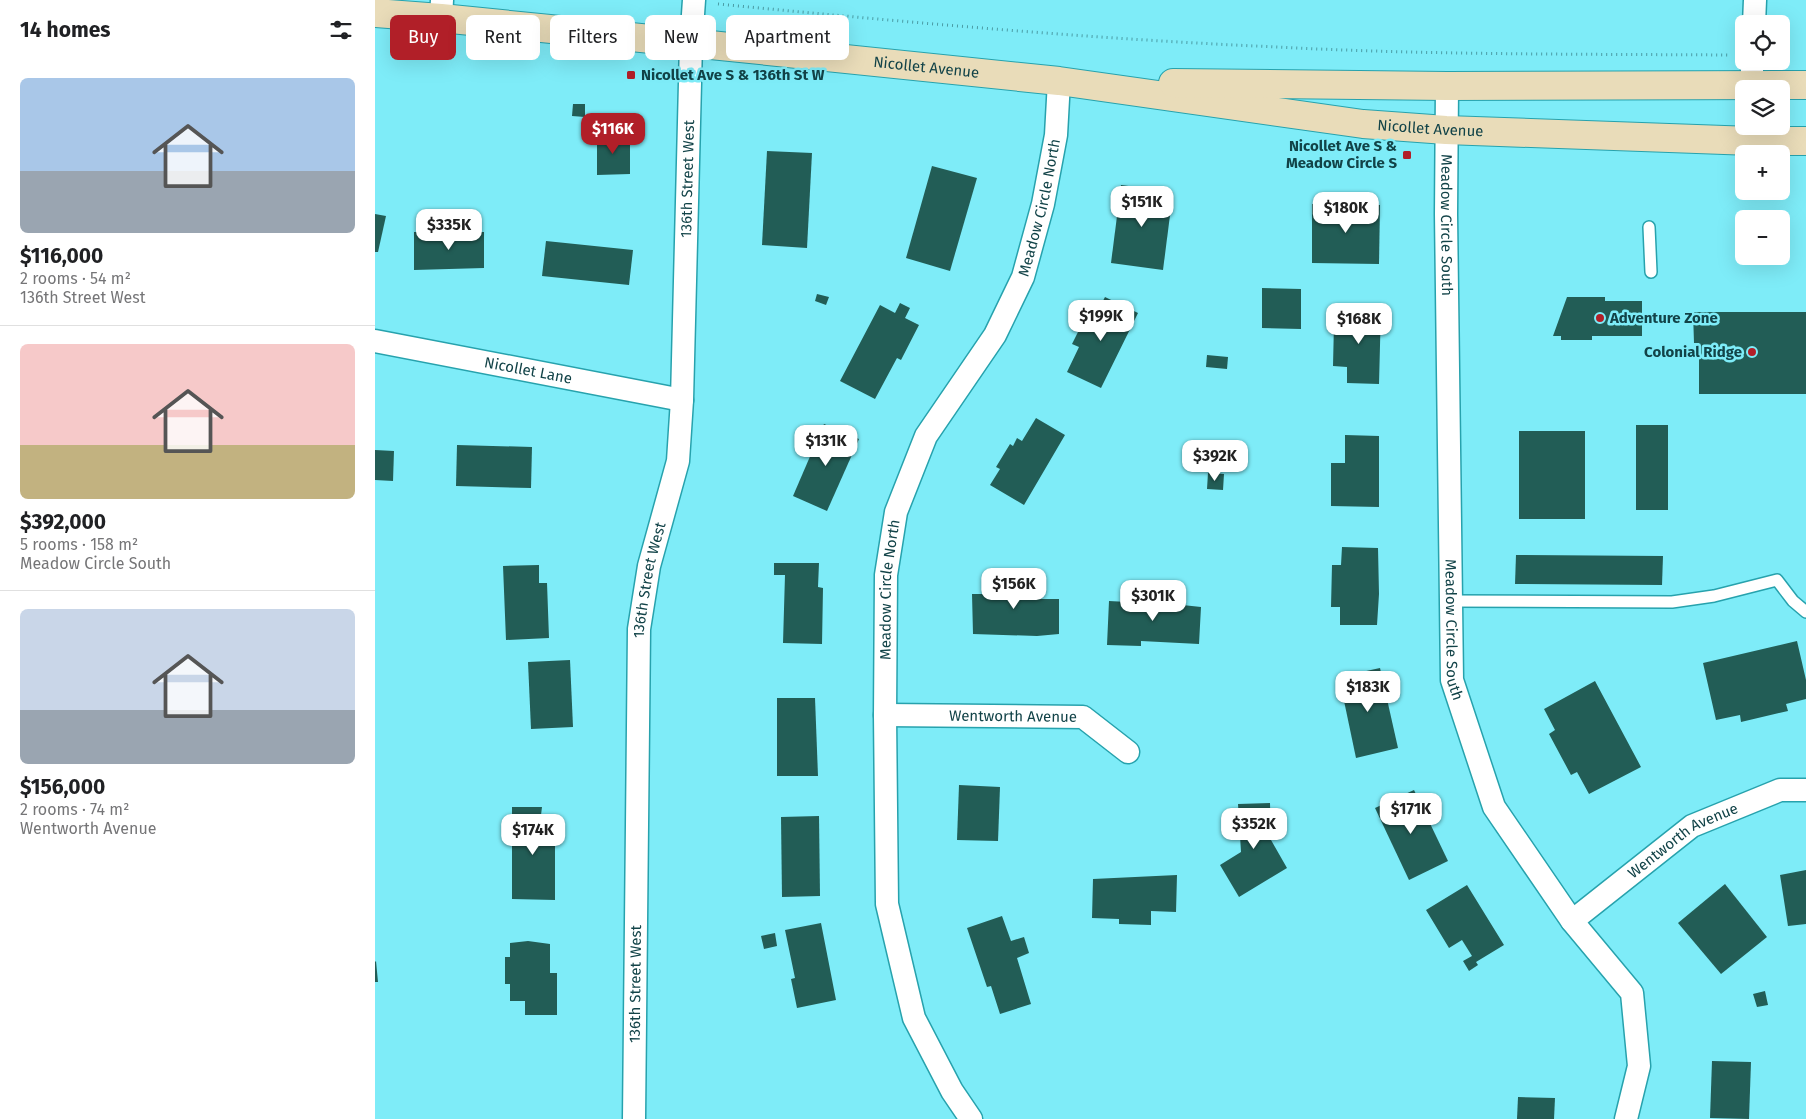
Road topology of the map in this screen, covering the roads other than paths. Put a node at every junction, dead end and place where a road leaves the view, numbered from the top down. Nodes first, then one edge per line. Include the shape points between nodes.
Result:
1 (1755, 0) edge
2 (694, 1) edge
3 (442, 9) edge
4 (375, 13) edge
5 (693, 15) edge
6 (1754, 15) edge
7 (645, 37) edge
8 (716, 46) edge
9 (691, 60) edge
10 (1747, 72) edge
11 (1059, 81) junction
12 (1806, 85) edge
13 (1447, 86) junction
14 (1446, 130) junction
15 (1735, 133) edge
16 (1766, 135) edge
17 (1806, 141) edge
18 (1649, 228) dead end
19 (1651, 272) dead end
20 (375, 341) edge
21 (682, 400) junction
22 (1451, 601) junction
23 (1806, 612) edge
24 (885, 715) junction
25 (1128, 752) dead end
26 (1806, 790) edge
27 (1572, 921) junction
28 (635, 1119) edge
29 (971, 1119) edge
30 (1626, 1119) edge

1 - 6 street
2 - 5 street, 136th Street West
3 - 4 main road, Nicollet Avenue
3 - 7 main road, Nicollet Avenue
8 - 11 main road, Nicollet Avenue
9 - 21 street, 136th Street West
10 - 12 main road, Nicollet Avenue
10 - 13 main road, Nicollet Avenue
11 - 13 main road, Nicollet Avenue
11 - 14 main road, Nicollet Avenue via 1363,124
11 - 24 street, Meadow Circle North via 1056,135 1043,204 1023,277 995,335 925,436 896,512 886,575
13 - 14 street, Meadow Circle South
14 - 15 main road, Nicollet Avenue
14 - 22 street, Meadow Circle South
16 - 17 main road, Nicollet Avenue
18 - 19 lane
20 - 21 street, Nicollet Lane
21 - 28 street, 136th Street West via 678,461 649,566 639,629
22 - 23 lane via 1672,602 1714,596 1777,580
22 - 27 street, Meadow Circle South via 1452,680 1494,807
24 - 25 street, Wentworth Avenue via 1083,718
24 - 29 street, Meadow Circle North via 887,904 913,1018 952,1092
26 - 27 street, Wentworth Avenue via 1780,790 1692,826
27 - 30 street, Meadow Circle South via 1632,992 1639,1066

